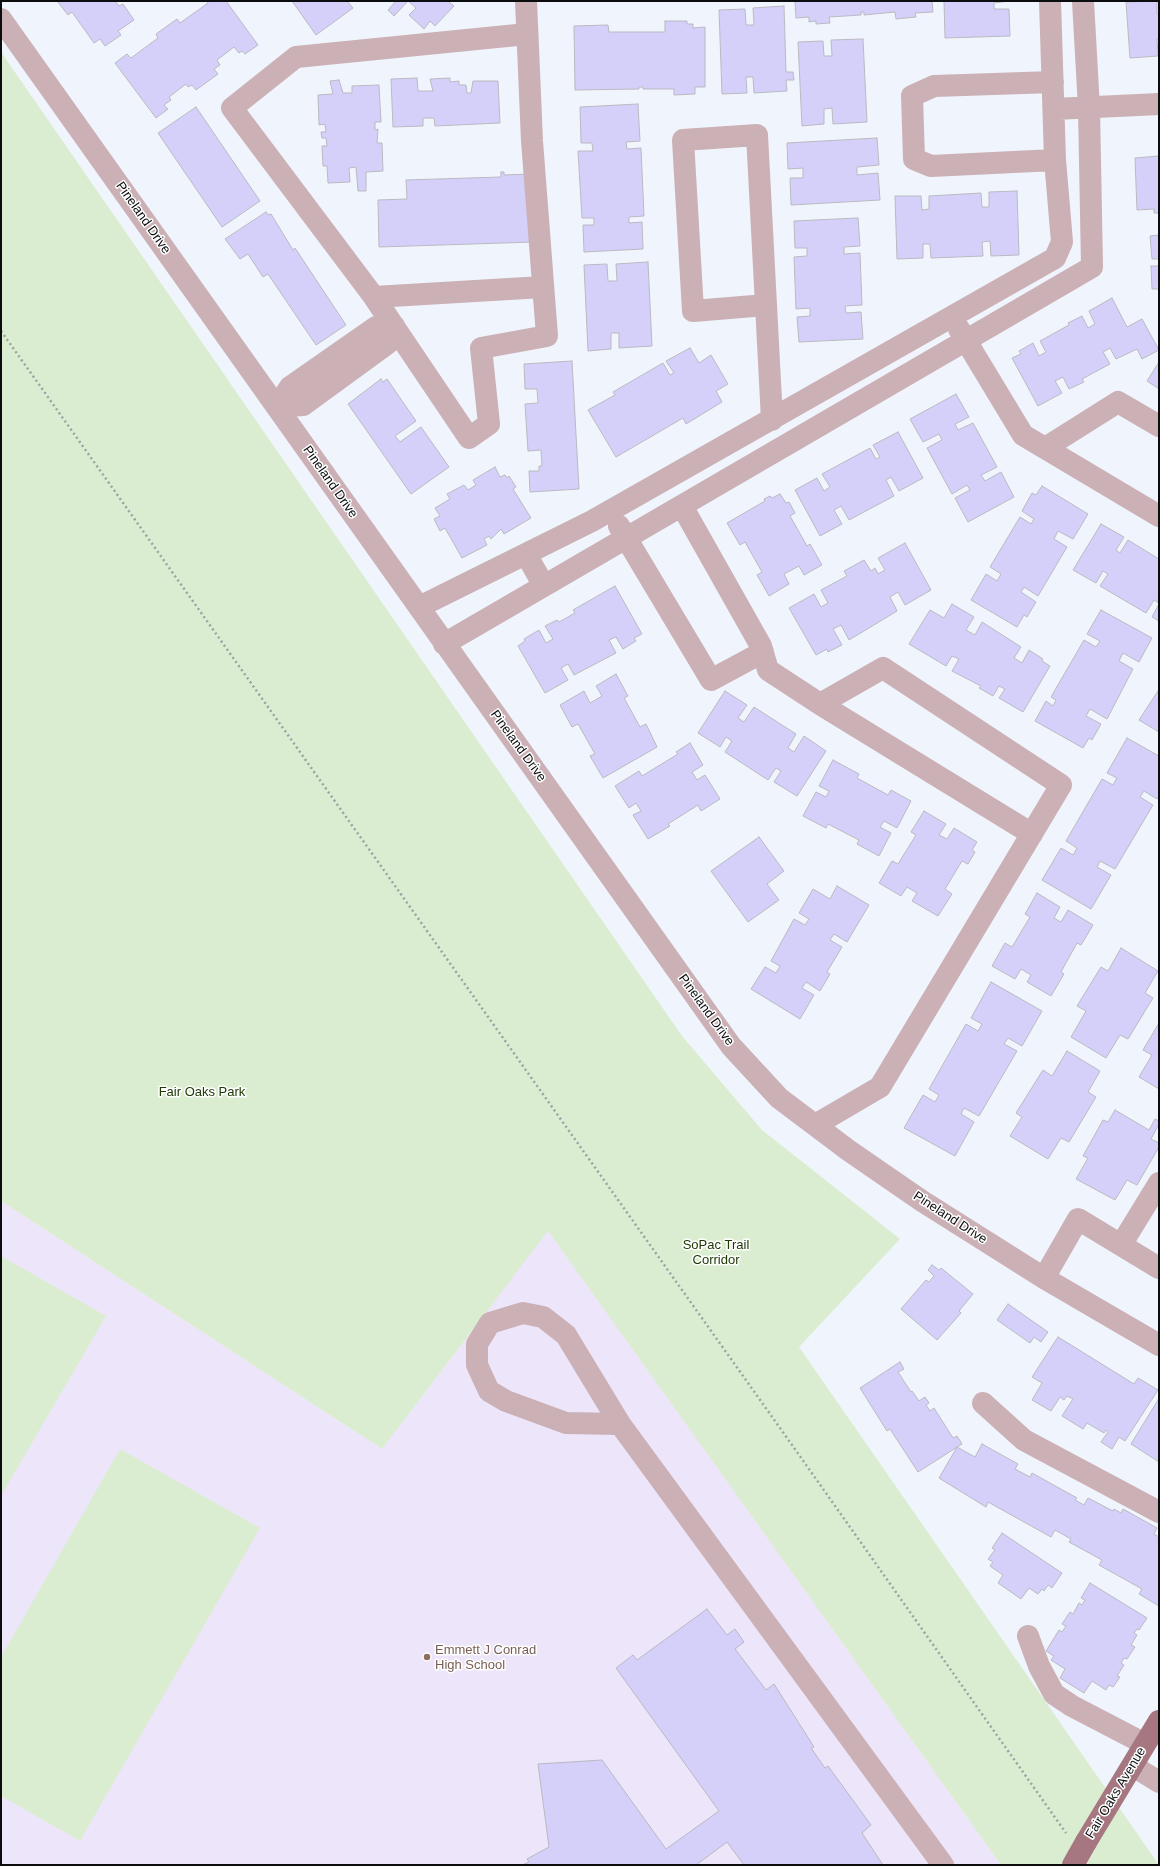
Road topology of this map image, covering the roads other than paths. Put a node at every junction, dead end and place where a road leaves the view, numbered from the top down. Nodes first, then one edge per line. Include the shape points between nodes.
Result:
1 (526, 1) edge
2 (1050, 1) edge
3 (1083, 1) edge
4 (1, 19) edge
5 (527, 34) junction
6 (1053, 82) junction
7 (1159, 104) edge
8 (1089, 108) junction
9 (1054, 109) junction
10 (1055, 160) junction
11 (543, 287) junction
12 (374, 297) junction
13 (766, 305) junction
14 (952, 317) junction
15 (394, 326) junction
16 (966, 340) junction
17 (277, 407) junction
18 (772, 420) junction
19 (1159, 426) edge
20 (1045, 448) junction
21 (682, 506) junction
22 (609, 512) junction
23 (1159, 516) edge
24 (626, 538) junction
25 (526, 554) junction
26 (544, 586) junction
27 (419, 607) junction
28 (444, 644) junction
29 (763, 652) junction
30 (820, 704) junction
31 (1032, 834) junction
32 (815, 1125) junction
33 (1159, 1183) edge
34 (1121, 1245) junction
35 (1159, 1268) edge
36 (1044, 1278) junction
37 (1159, 1345) edge
38 (983, 1403) dead end
39 (620, 1424) junction
40 (1159, 1512) edge
41 (1028, 1636) dead end
42 (1159, 1720) edge
43 (1145, 1744) junction
44 (1133, 1766) junction
45 (1159, 1782) edge
46 (943, 1865) edge
47 (1073, 1865) edge

1 - 5 street
2 - 6 street
3 - 8 street
4 - 17 street, Pineland Drive
5 - 11 street
5 - 12 street via 296,57 232,108
6 - 9 street
6 - 10 street via 934,86 912,96 914,158 931,166
7 - 8 street
8 - 9 street
8 - 16 street via 1092,267
9 - 10 street
10 - 14 street via 1062,242 1055,258
11 - 12 street
11 - 15 street via 547,336 481,348 489,424 469,438
12 - 15 street
13 - 13 street via 756,135 683,140 692,311
13 - 18 street
14 - 16 street
14 - 18 street
15 - 17 street via 388,343 303,405
16 - 20 street via 1023,435
16 - 21 street
17 - 27 street, Pineland Drive
18 - 22 street
19 - 20 street via 1118,402
20 - 23 street
21 - 24 street
21 - 29 street via 762,646
22 - 24 street
22 - 25 street
24 - 26 street
24 - 29 street via 712,680
25 - 26 street
25 - 27 street
26 - 28 street
27 - 28 street, Pineland Drive
28 - 32 street, Pineland Drive via 732,1046 779,1098
29 - 30 street via 768,670
30 - 31 street
30 - 31 street via 883,668 1062,785
31 - 32 street via 880,1087
32 - 36 street, Pineland Drive via 922,1201
33 - 34 street
34 - 35 street
34 - 36 street via 1078,1219
36 - 37 street, Pineland Drive
38 - 40 street via 1024,1440
39 - 39 street via 566,1335 549,1321 543,1317 522,1313 490,1323 477,1344 477,1365 489,1391 506,1401 566,1423
39 - 46 street
41 - 43 street via 1039,1666 1054,1694
42 - 43 main road, Fair Oaks Avenue
43 - 44 main road, Fair Oaks Avenue
44 - 45 street
44 - 47 main road, Fair Oaks Avenue, bridge

